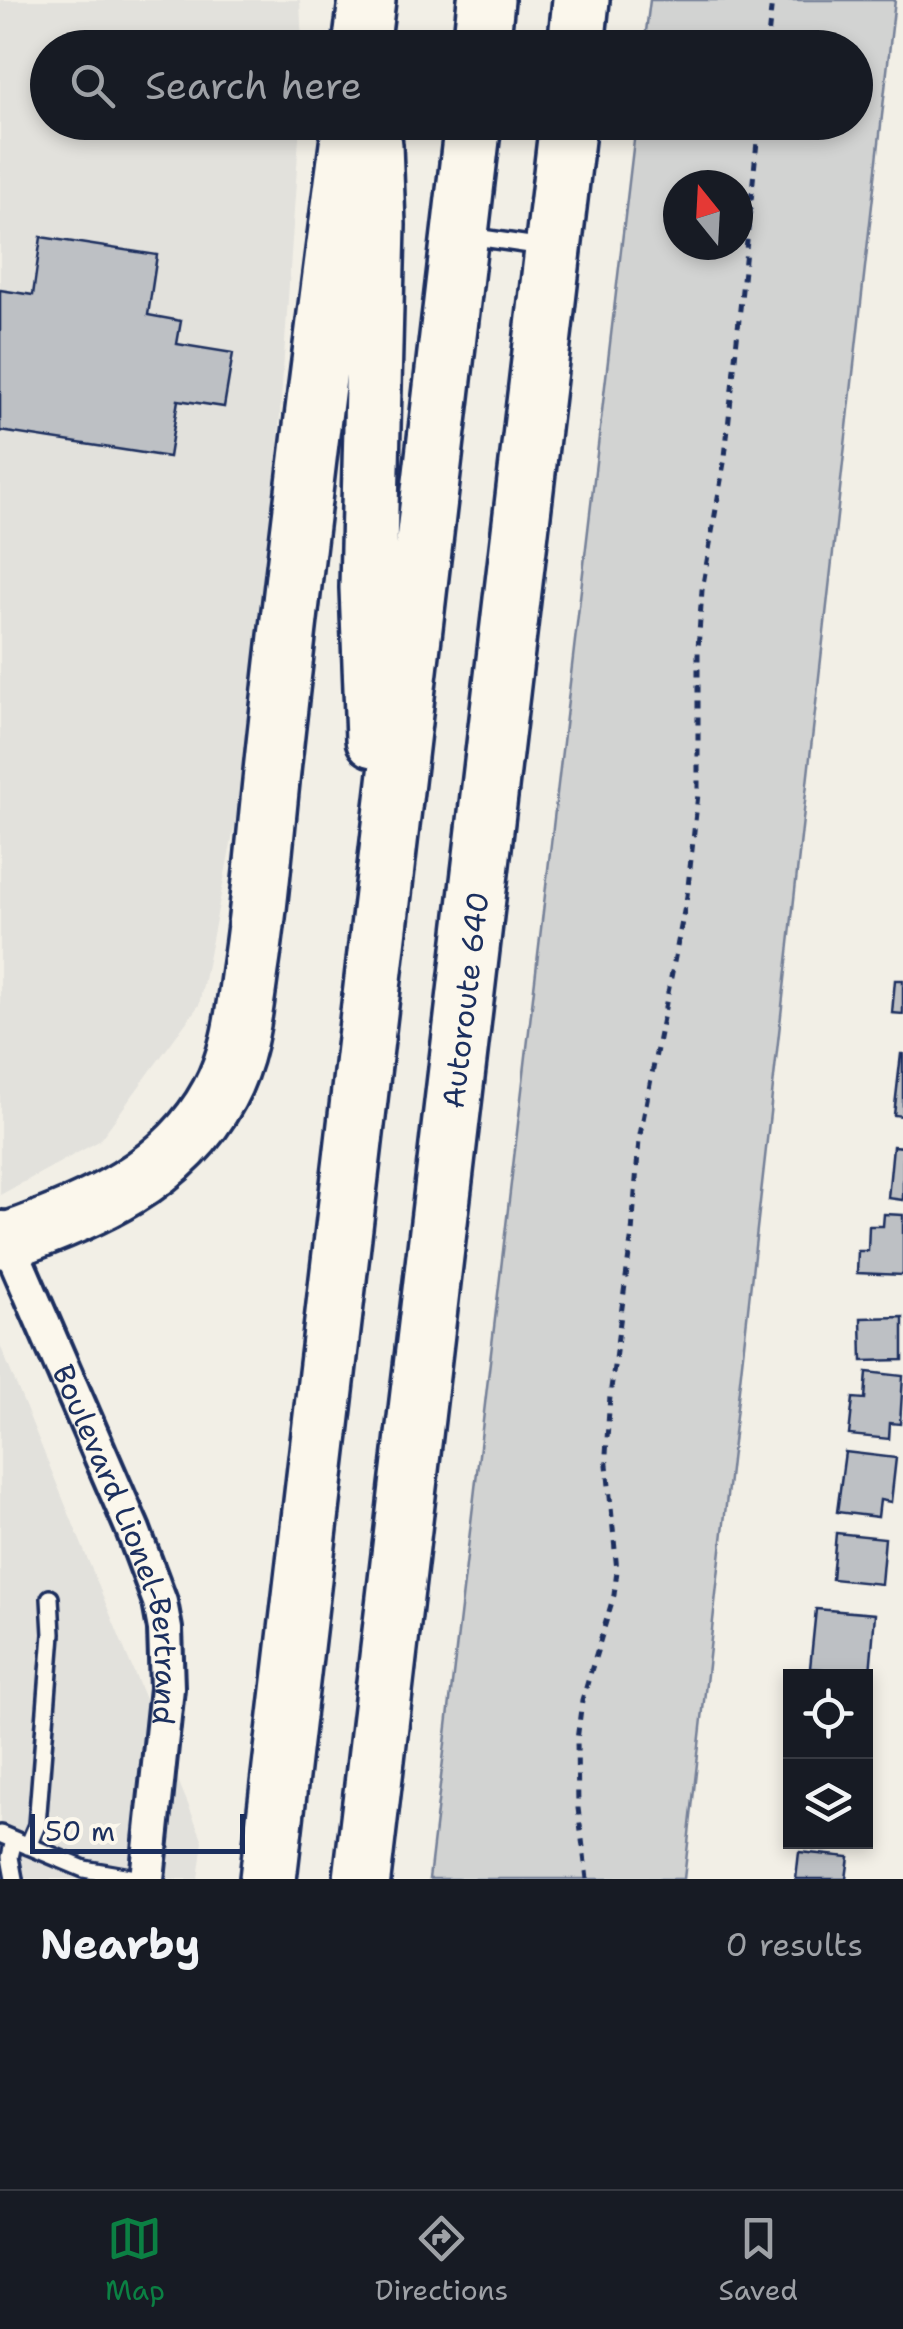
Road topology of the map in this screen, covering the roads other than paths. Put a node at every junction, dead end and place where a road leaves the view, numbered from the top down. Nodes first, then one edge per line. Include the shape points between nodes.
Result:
1 (368, 0) edge
2 (486, 0) edge
3 (581, 0) edge
4 (363, 30) edge
5 (370, 30) edge
6 (483, 30) edge
7 (578, 30) edge
8 (349, 140) edge
9 (374, 140) edge
10 (470, 140) edge
11 (566, 140) edge
12 (460, 235) junction
13 (553, 248) junction
14 (382, 918) junction
15 (4, 1233) edge
16 (50, 1598) dead end
17 (14, 1840) edge
18 (14, 1879) edge
19 (144, 1879) edge
20 (268, 1879) edge
21 (362, 1879) edge

1 - 4 highway
1 - 5 highway
2 - 6 highway
3 - 7 highway
8 - 15 highway via 238,1046 205,1116 157,1167 90,1210
9 - 14 highway via 368,588
10 - 12 highway
11 - 13 highway, Autoroute 640
12 - 13 lane
12 - 14 highway
13 - 21 highway, Autoroute 640
14 - 20 highway
15 - 19 street, Boulevard Lionel-Bertrand via 133,1530 166,1628 168,1688
16 - 17 lane via 37,1825
17 - 18 lane
17 - 19 lane via 84,1869

